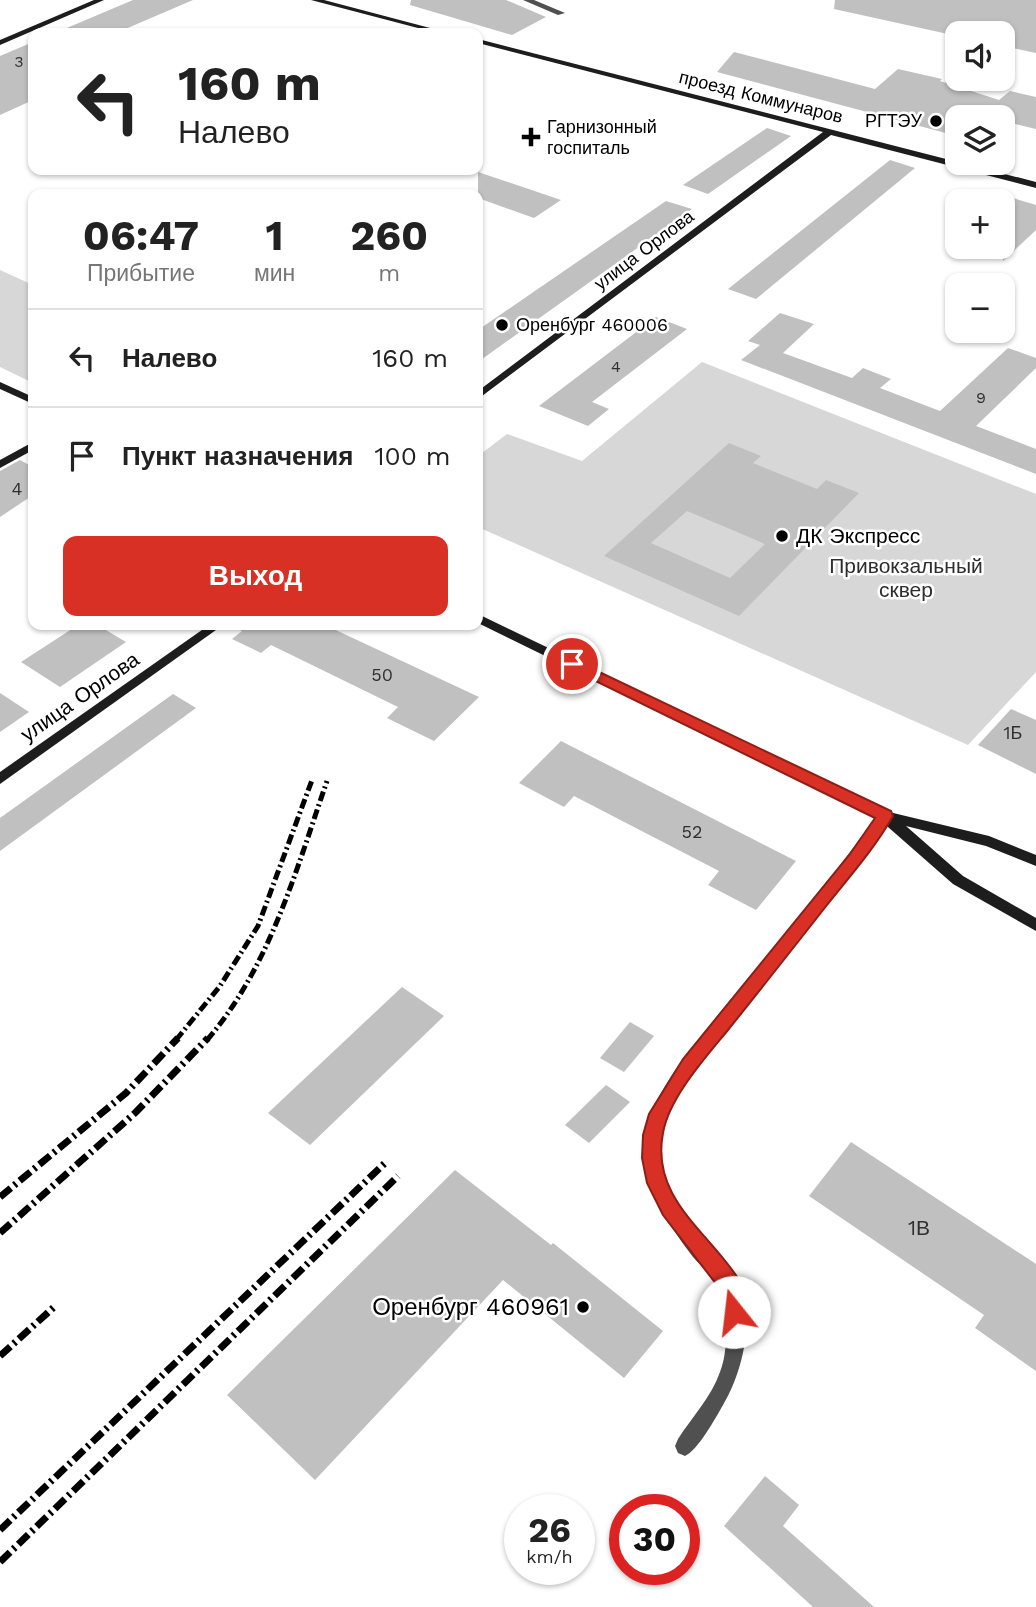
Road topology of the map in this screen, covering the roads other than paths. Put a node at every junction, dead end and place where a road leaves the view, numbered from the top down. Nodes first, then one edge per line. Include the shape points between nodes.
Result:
1 (100, 0) edge
2 (315, 0) edge
3 (527, 0) edge
4 (561, 13) dead end
5 (35, 28) edge
6 (425, 28) edge
7 (28, 31) edge
8 (483, 42) edge
9 (0, 43) edge
10 (830, 131) junction
11 (1036, 185) edge
12 (0, 385) edge
13 (483, 392) edge
14 (28, 399) edge
15 (28, 448) edge
16 (0, 465) edge
17 (483, 620) edge
18 (211, 630) edge
19 (0, 779) edge
20 (885, 816) junction
21 (1036, 861) edge
22 (1036, 925) edge
23 (685, 1446) dead end

1 - 5 street
2 - 6 street
3 - 4 street
7 - 9 street
8 - 10 street, проезд Коммунаров
10 - 11 street, проезд Коммунаров
10 - 13 street, улица Орлова
12 - 14 street
15 - 16 street
17 - 20 street
18 - 19 street, улица Орлова
20 - 21 street via 989,841
20 - 22 street via 958,880
20 - 23 street via 697,1055 658,1114 652,1158 657,1183 677,1219 733,1290 736,1336 729,1373

